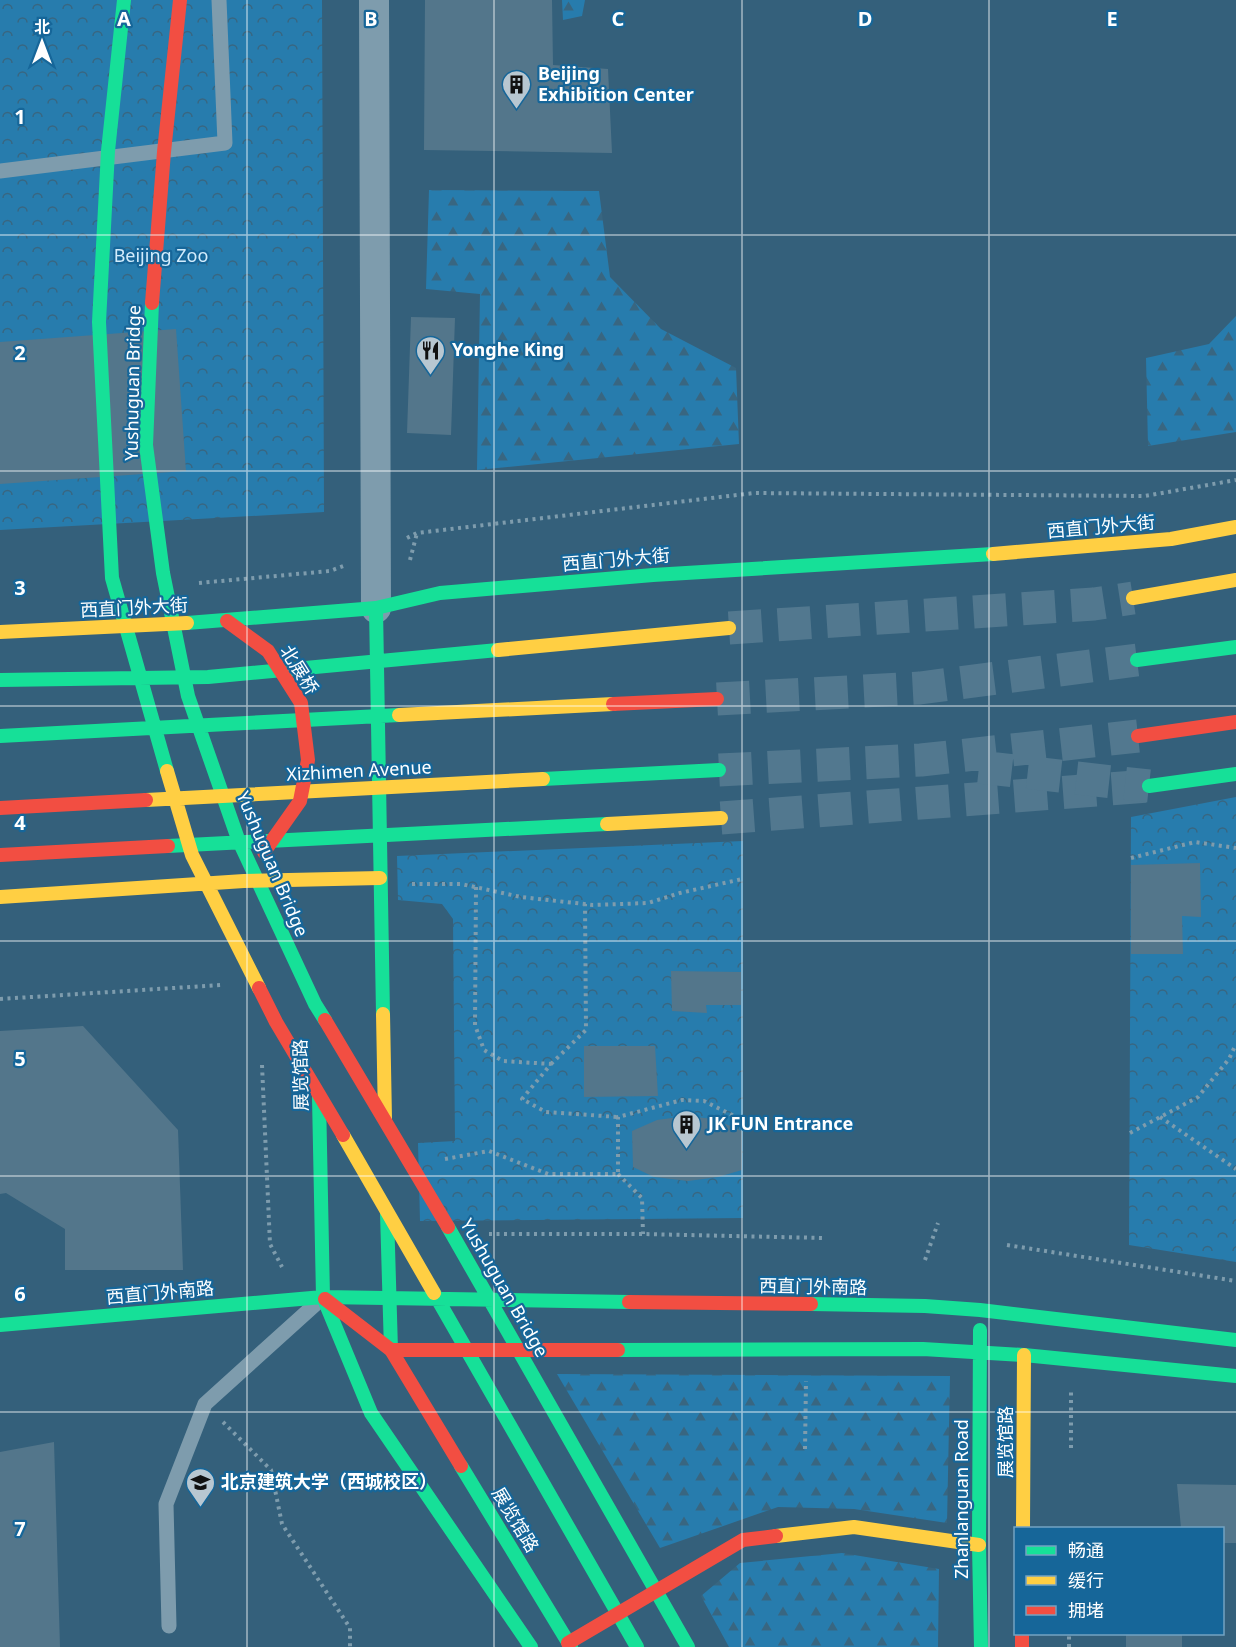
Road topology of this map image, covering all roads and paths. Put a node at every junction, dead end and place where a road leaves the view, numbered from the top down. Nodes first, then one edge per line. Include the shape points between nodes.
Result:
1 (124, 0) edge
2 (180, 0) edge
3 (219, 0) edge
4 (374, 0) edge
5 (0, 171) edge
6 (1236, 480) edge
7 (1236, 527) edge
8 (376, 552) junction
9 (1236, 580) edge
10 (188, 583) dead end
11 (1132, 598) tunnel mouth
12 (376, 608) junction
13 (227, 621) junction
14 (729, 628) tunnel mouth
15 (0, 632) edge
16 (1236, 647) edge
17 (1137, 660) tunnel mouth
18 (0, 681) edge
19 (717, 699) tunnel mouth
20 (1236, 722) edge
21 (0, 736) edge
22 (1138, 736) tunnel mouth
23 (719, 770) tunnel mouth
24 (1236, 774) edge
25 (1149, 786) dead end
26 (0, 808) edge
27 (721, 818) tunnel mouth
28 (1236, 848) edge
29 (0, 855) edge
30 (1131, 858) dead end
31 (380, 878) junction
32 (742, 879) dead end
33 (244, 881) junction
34 (408, 884) dead end
35 (476, 887) junction
36 (0, 897) edge
37 (585, 904) junction
38 (292, 924) dead end
39 (317, 978) dead end
40 (225, 985) dead end
41 (0, 999) edge
42 (318, 1036) dead end
43 (1236, 1044) edge
44 (551, 1064) junction
45 (319, 1070) dead end
46 (618, 1117) junction
47 (1160, 1117) junction
48 (742, 1120) dead end
49 (1130, 1133) dead end
50 (386, 1147) dead end
51 (435, 1161) dead end
52 (1236, 1170) edge
53 (618, 1174) junction
54 (386, 1182) dead end
55 (938, 1223) dead end
56 (643, 1234) junction
57 (480, 1235) dead end
58 (825, 1238) dead end
59 (1007, 1245) dead end
60 (926, 1260) dead end
61 (1236, 1281) edge
62 (323, 1298) junction
63 (388, 1298) junction
64 (980, 1310) junction
65 (0, 1325) edge
66 (1236, 1340) edge
67 (391, 1350) junction
68 (806, 1350) junction
69 (980, 1352) junction
70 (1024, 1355) junction
71 (1072, 1359) junction
72 (1236, 1376) edge
73 (205, 1404) junction
74 (1071, 1448) dead end
75 (806, 1449) dead end
76 (1023, 1527) edge
77 (979, 1545) junction
78 (169, 1626) dead end
79 (570, 1645) edge
80 (350, 1647) edge
81 (531, 1647) edge
82 (637, 1647) edge
83 (688, 1647) edge
84 (981, 1647) edge

1 - 82 main road, Yushuguan Bridge via 108,151 99,322 112,578 192,855 276,1022
2 - 83 main road, Yushuguan Bridge via 151,320 146,445 163,573 188,696 238,839 315,1004 405,1153
3 - 5 lane via 225,143
4 - 8 street
6 - 8 path via 1145,496 754,493 417,533
7 - 12 main road, 西直门外大街 via 1113,544 440,593
8 - 10 path via 330,571
8 - 12 street
9 - 11 main road
12 - 13 main road, 西直门外大街
12 - 31 main road
13 - 15 main road, 西直门外大街
13 - 33 main road, 北展桥 via 268,651 301,703 308,760 300,801
14 - 18 main road via 208,677
16 - 17 main road
19 - 21 main road
20 - 22 main road
23 - 26 main road, Xizhimen Avenue
24 - 25 main road
27 - 29 main road
28 - 30 path via 1195,842
31 - 33 main road
31 - 50 main road
32 - 37 path via 648,903
33 - 36 main road
33 - 38 main road
34 - 35 path
35 - 37 path
35 - 44 path via 475,1025 483,1050 503,1061
37 - 44 path via 586,1030
39 - 42 main road, 展览馆路
40 - 41 path
43 - 47 path via 1229,1059 1198,1097
44 - 46 path via 522,1099 546,1113
45 - 62 main road, 展览馆路
46 - 48 path via 682,1100 705,1101
46 - 53 path
47 - 49 path
47 - 52 path
51 - 53 path via 489,1151 548,1174
53 - 56 path via 642,1198
54 - 63 main road
55 - 60 path
56 - 57 path
56 - 58 path
59 - 61 path
62 - 63 main road, 西直门外南路
62 - 65 main road, 西直门外南路
62 - 67 main road
62 - 73 lane
62 - 81 main road via 371,1413
63 - 64 main road, 西直门外南路
63 - 67 main road
64 - 66 main road, 西直门外南路
64 - 69 main road, Zhanlanguan Road
67 - 68 main road
67 - 79 main road, 展览馆路
68 - 69 main road
68 - 75 path
69 - 70 main road
69 - 77 main road, Zhanlanguan Road
70 - 71 main road
70 - 76 main road, 展览馆路
71 - 72 main road
71 - 74 path
73 - 78 lane via 166,1504
73 - 80 path via 271,1470 282,1524 350,1628
77 - 79 main road via 854,1527 743,1539
77 - 84 main road, Zhanlanguan Road

